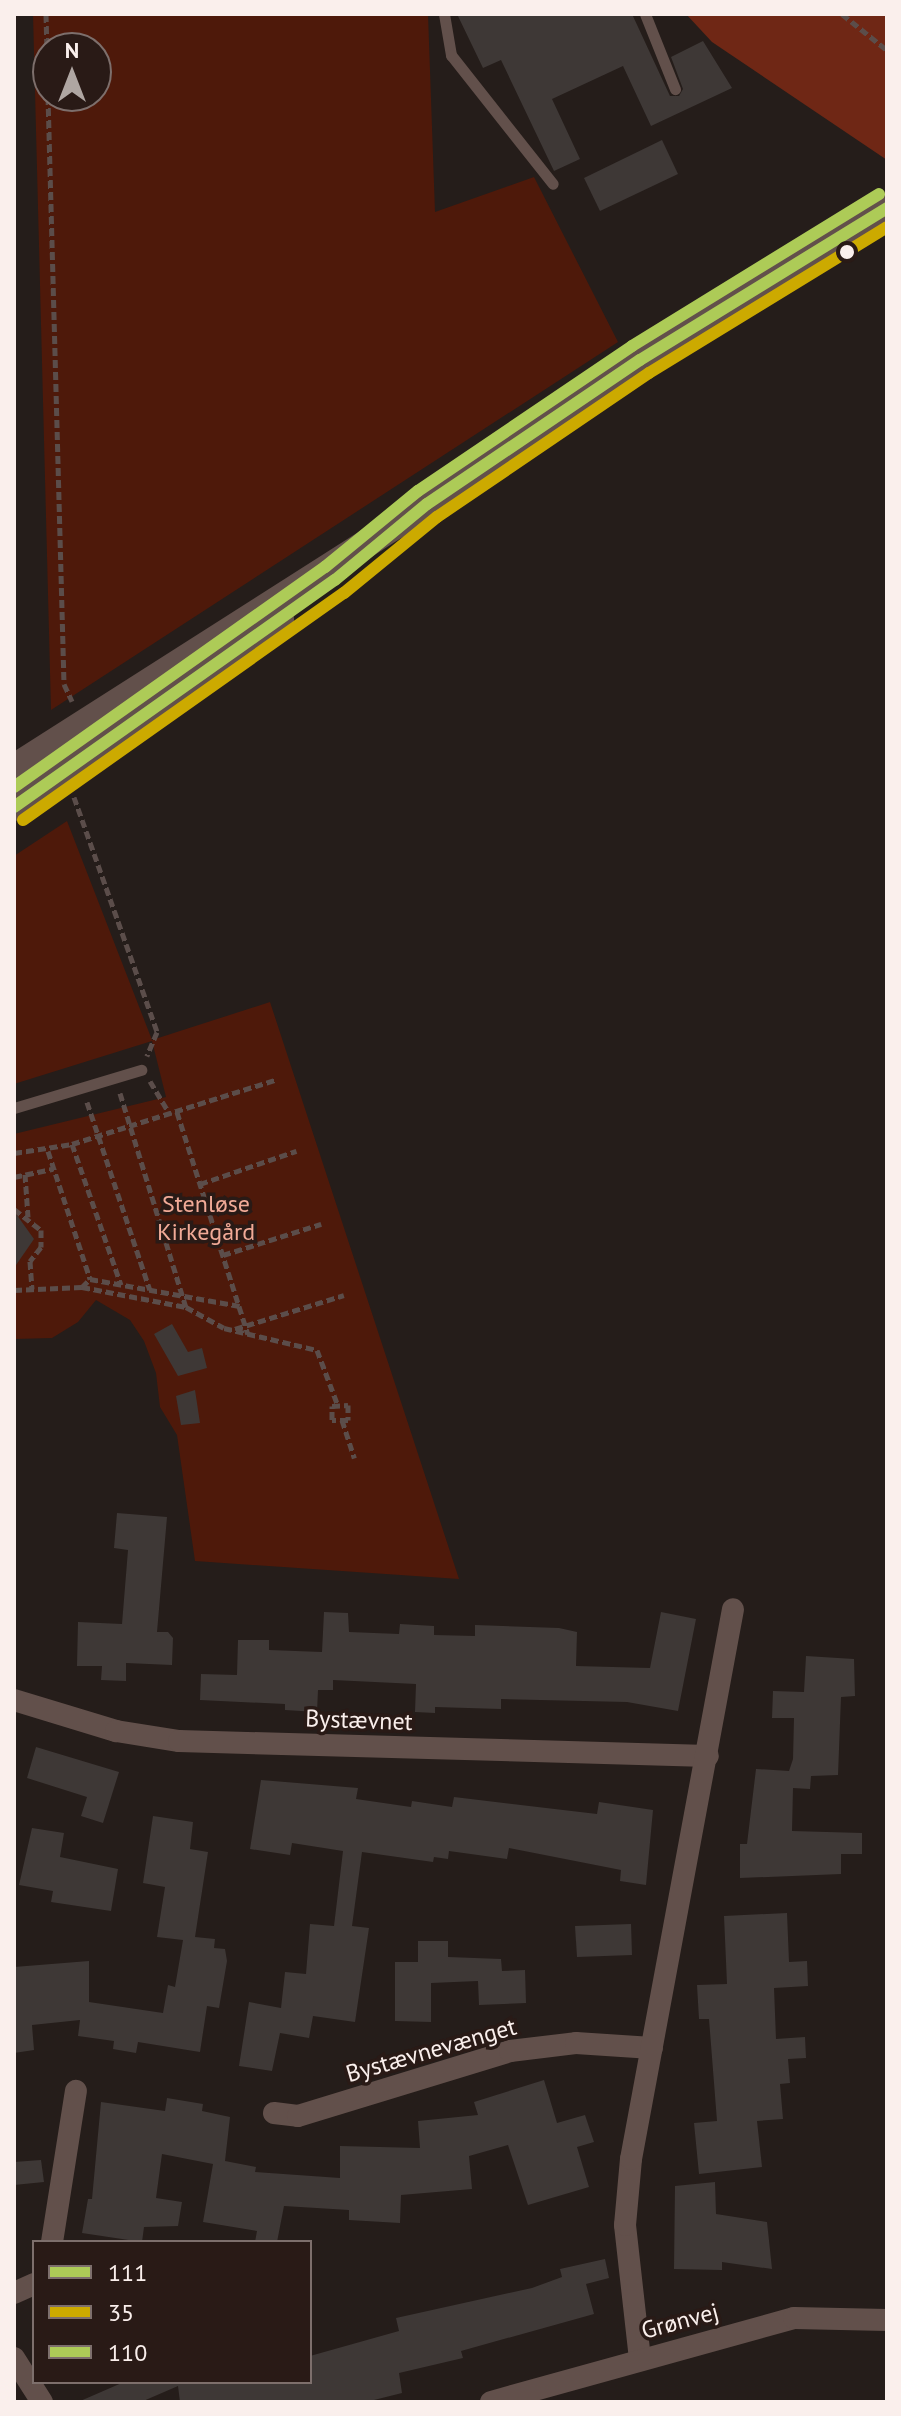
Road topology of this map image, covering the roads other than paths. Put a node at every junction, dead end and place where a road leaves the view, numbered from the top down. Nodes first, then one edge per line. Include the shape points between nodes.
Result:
1 (444, 14) edge
2 (645, 14) edge
3 (675, 89) dead end
4 (553, 184) dead end
5 (887, 208) edge
6 (396, 525) junction
7 (14, 768) edge
8 (14, 807) edge
9 (141, 1070) road end
10 (14, 1108) edge
11 (733, 1609) dead end
12 (14, 1700) edge
13 (708, 1756) junction
14 (652, 2048) junction
15 (76, 2091) dead end
16 (274, 2113) dead end
17 (52, 2240) edge
18 (887, 2320) edge
19 (14, 2358) edge
20 (640, 2359) junction
21 (42, 2402) edge
22 (491, 2402) edge

1 - 4 lane via 451,55
2 - 3 lane
5 - 6 street via 640,360
6 - 7 street
6 - 8 street via 335,580
9 - 10 lane
11 - 13 street
12 - 13 street, Bystævnet via 116,1731 179,1741
13 - 14 street
14 - 16 street, Bystævnevænget via 576,2043 510,2051 298,2116
14 - 20 street via 631,2159 625,2225
15 - 17 street
18 - 20 street, Grønvej via 794,2318
19 - 21 street
20 - 22 street, Grønvej

